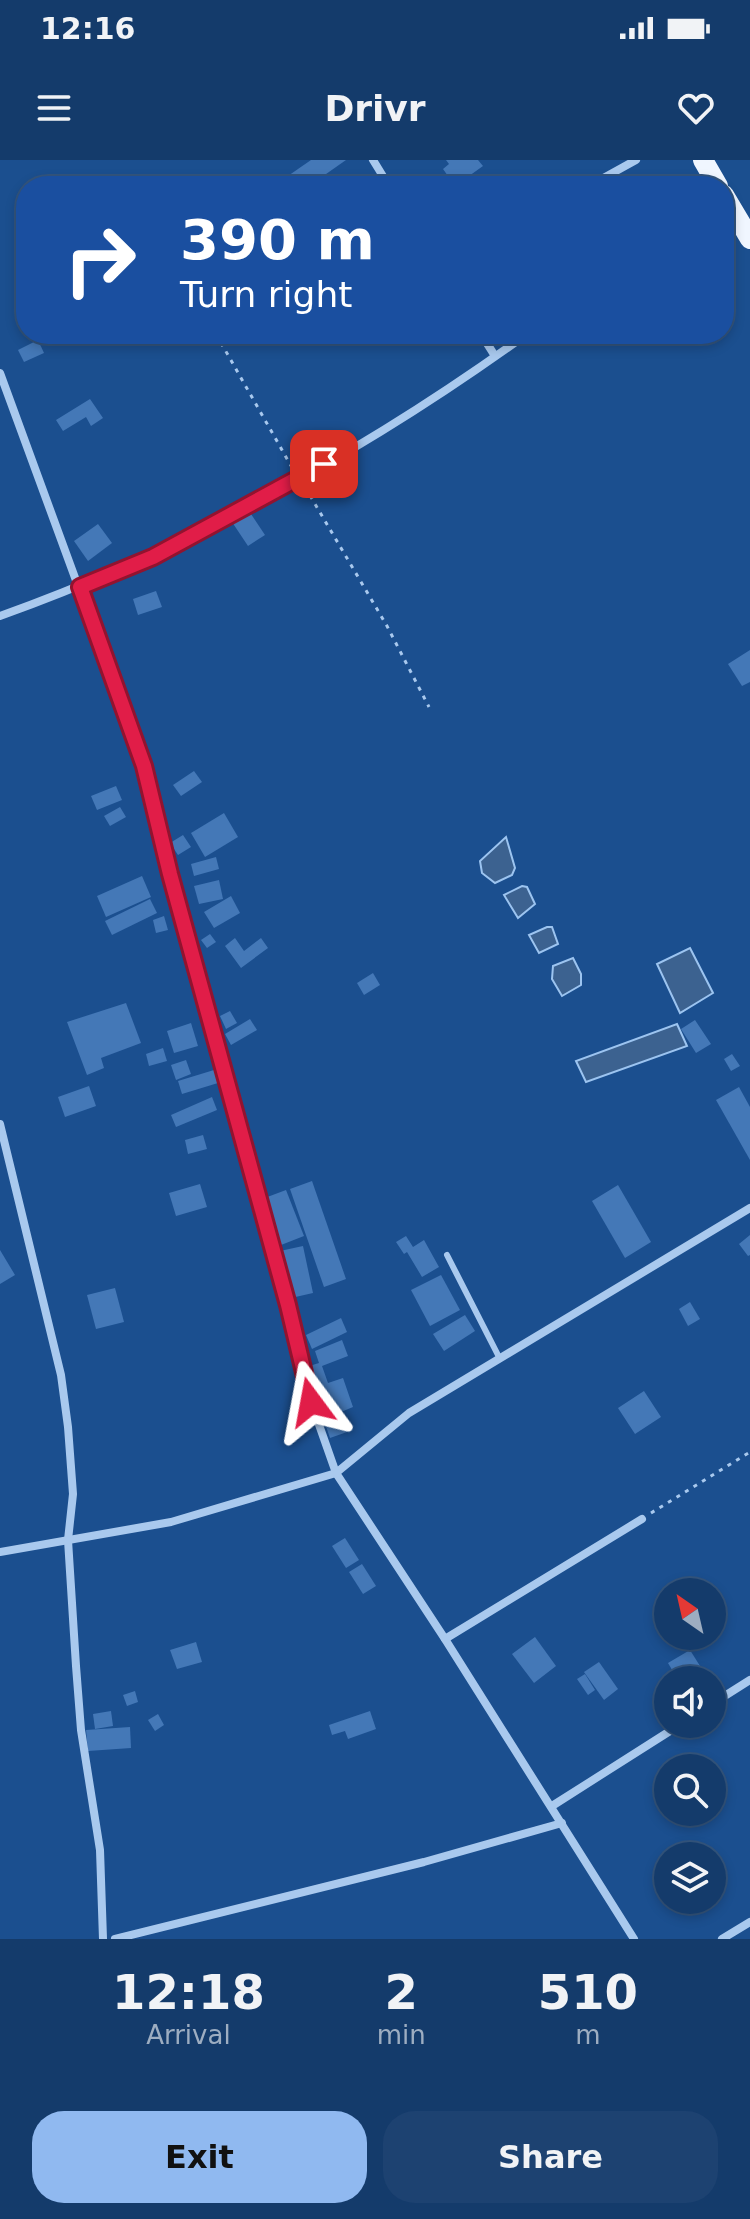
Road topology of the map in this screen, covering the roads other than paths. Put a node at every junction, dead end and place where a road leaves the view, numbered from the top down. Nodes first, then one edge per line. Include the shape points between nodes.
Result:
1 (636, 160) edge
2 (607, 176) edge
3 (734, 217) edge
4 (750, 239) edge
5 (487, 344) edge
6 (512, 344) edge
7 (495, 356) junction
8 (0, 373) edge
9 (80, 587) junction
10 (0, 616) edge
11 (0, 1124) edge
12 (750, 1208) edge
13 (447, 1255) dead end
14 (500, 1360) junction
15 (336, 1473) junction
16 (642, 1519) road end
17 (68, 1540) junction
18 (0, 1552) edge
19 (445, 1639) junction
20 (750, 1680) edge
21 (726, 1695) edge
22 (659, 1738) edge
23 (552, 1806) junction
24 (562, 1823) junction
25 (750, 1922) edge
26 (103, 1939) edge
27 (115, 1939) edge
28 (634, 1939) edge
29 (722, 1939) edge

1 - 2 street
3 - 4 main road
5 - 7 street
6 - 7 street
7 - 9 street via 299,479 153,557
8 - 9 street
9 - 10 street
9 - 15 street via 144,766 311,1402
11 - 17 street via 61,1375 73,1494
12 - 14 street
13 - 14 lane
14 - 15 street via 409,1413
15 - 17 street via 171,1522
15 - 19 street
16 - 19 street
17 - 18 street
17 - 26 street via 81,1730 100,1850
19 - 23 street
20 - 21 street
22 - 23 street
23 - 24 street
24 - 27 street
24 - 28 street
25 - 29 street

